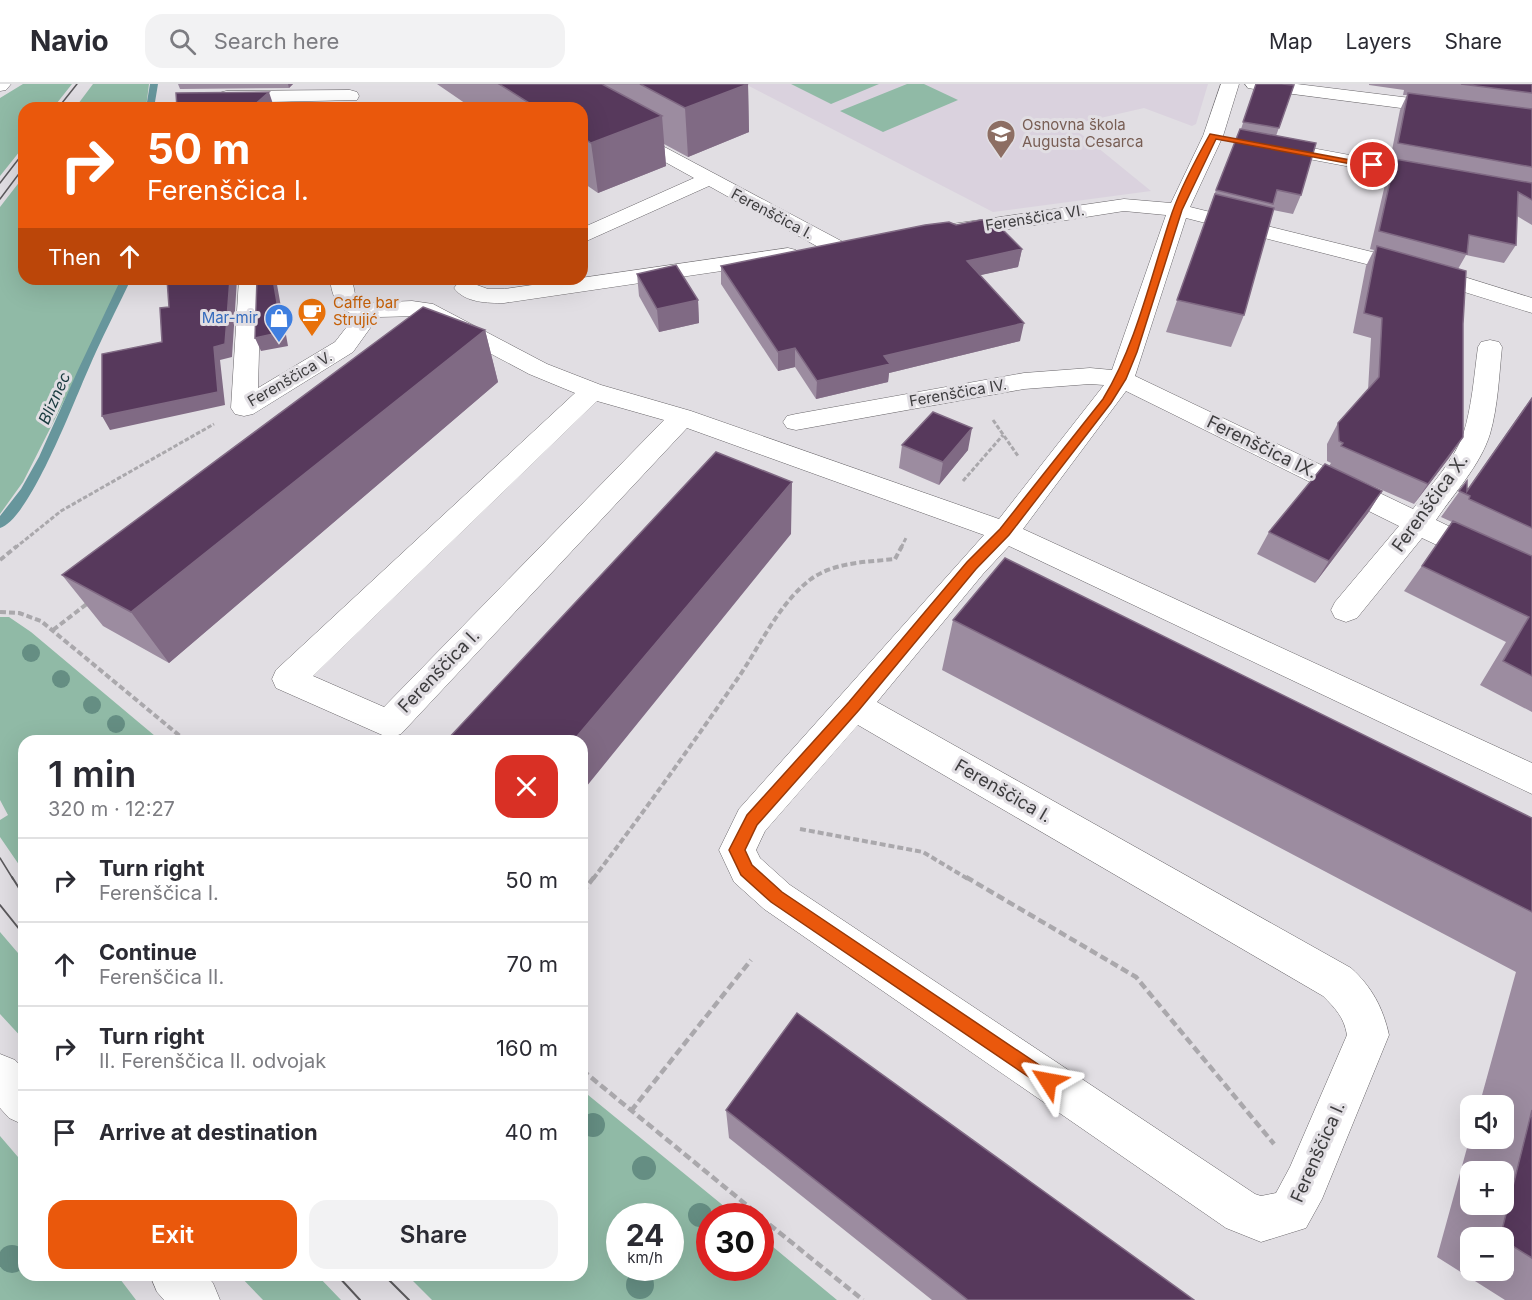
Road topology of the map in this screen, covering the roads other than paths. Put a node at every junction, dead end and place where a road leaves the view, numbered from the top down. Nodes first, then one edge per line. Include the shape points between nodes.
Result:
1 (1230, 84) edge
2 (1254, 84) edge
3 (351, 96) edge
4 (204, 97) edge
5 (1532, 119) edge
6 (604, 120) edge
7 (1232, 140) junction
8 (708, 179) junction
9 (1452, 180) edge
10 (1178, 210) junction
11 (588, 233) edge
12 (931, 234) edge
13 (588, 284) edge
14 (250, 285) edge
15 (341, 285) edge
16 (472, 285) edge
17 (477, 285) edge
18 (581, 285) edge
19 (1532, 290) edge
20 (1500, 296) junction
21 (1532, 306) edge
22 (424, 309) junction
23 (371, 311) junction
24 (1490, 347) dead end
25 (1120, 379) junction
26 (592, 391) junction
27 (682, 417) junction
28 (796, 422) dead end
29 (1419, 522) junction
30 (1005, 532) junction
31 (1532, 579) edge
32 (1346, 610) dead end
33 (854, 706) junction
34 (1532, 779) edge
35 (0, 1075) edge
36 (18, 1096) edge
37 (179, 1281) edge
38 (195, 1300) edge

1 - 7 street, Ferenščica I.
2 - 5 street
3 - 4 street
6 - 8 street, Ferenščica I.
7 - 9 street
7 - 10 street, Ferenščica I.
8 - 11 street
8 - 13 street, Ferenščica I. via 846,247
10 - 12 street, Ferenščica VI. via 1124,205
10 - 20 street, Ferenščica VI. via 1421,271
10 - 25 street, Ferenščica I.
14 - 23 street, Ferenščica V. via 244,408 344,347
15 - 23 street via 345,301
16 - 22 street
17 - 18 street, Ferenščica I. via 485,296 504,296
19 - 20 street
20 - 21 street, Ferenščica VI.
22 - 23 street
22 - 26 street via 538,369
24 - 29 street, Ferenščica X. via 1476,435 1466,457
25 - 28 street, Ferenščica IV. via 1066,376
25 - 29 street, Ferenščica IX.
25 - 30 street, Ferenščica I.
26 - 27 street
26 - 27 street, Ferenščica I. via 288,679 389,724
27 - 30 street
29 - 31 street, Ferenščica IX.
29 - 32 street, Ferenščica X.
30 - 33 street, Ferenščica I.
30 - 34 street
33 - 33 street, Ferenščica I. via 1337,982 1358,1002 1368,1035 1306,1184 1290,1212 1261,1219 1242,1212 777,897 747,870 737,850 752,820
35 - 36 street
37 - 38 street

